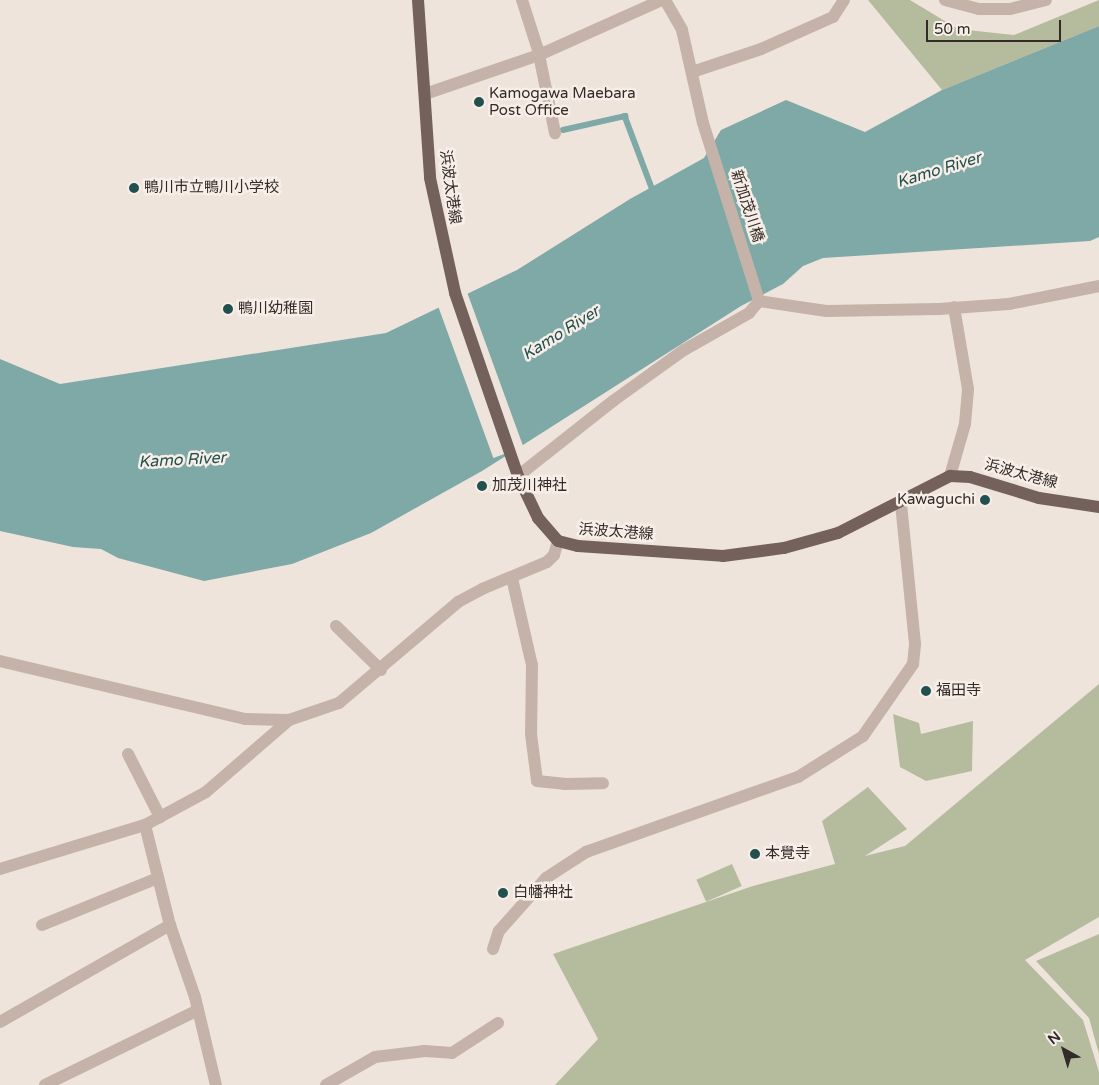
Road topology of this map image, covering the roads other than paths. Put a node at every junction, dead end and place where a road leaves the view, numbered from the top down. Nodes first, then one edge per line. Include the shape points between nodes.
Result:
1 (418, 0) edge
2 (522, 0) edge
3 (664, 0) edge
4 (844, 0) edge
5 (945, 0) edge
6 (1046, 0) edge
7 (540, 55) junction
8 (692, 72) junction
9 (425, 94) junction
10 (555, 133) dead end
11 (1099, 286) edge
12 (759, 300) junction
13 (954, 308) junction
14 (516, 471) junction
15 (950, 476) junction
16 (901, 504) junction
17 (1099, 507) edge
18 (558, 541) junction
19 (512, 578) junction
20 (336, 626) dead end
21 (0, 661) edge
22 (382, 670) junction
23 (289, 720) junction
24 (128, 754) dead end
25 (603, 783) dead end
26 (160, 817) junction
27 (145, 825) junction
28 (0, 869) edge
29 (158, 878) junction
30 (170, 925) junction
31 (42, 926) dead end
32 (493, 949) dead end
33 (198, 1010) junction
34 (0, 1022) edge
35 (498, 1023) dead end
36 (213, 1084) edge
37 (45, 1085) edge
38 (326, 1085) edge

1 - 9 main road, 浜波太港線
2 - 7 street
3 - 7 street
3 - 8 street, 新加茂川橋 via 682,30
4 - 8 street via 832,17 761,49
5 - 6 street via 979,9 1010,9
7 - 9 street
7 - 10 street
8 - 12 street, 新加茂川橋 via 703,124
9 - 14 main road, 浜波太港線 via 431,186 455,293
11 - 13 street via 1055,297
12 - 13 street via 826,311
12 - 14 street via 749,313 684,350
13 - 15 street via 968,389 965,424
14 - 18 main road, 浜波太港線 via 538,518
15 - 16 main road, 浜波太港線
15 - 17 main road, 浜波太港線 via 970,477 1039,498
16 - 18 main road, 浜波太港線 via 838,534 784,548 723,556 578,546
16 - 32 street via 913,664 863,736 798,777 586,852 546,878 499,931
18 - 19 street via 552,558
19 - 22 street via 458,602 417,635
19 - 25 street via 532,665 531,734 537,781
20 - 22 street
21 - 23 street via 245,719
22 - 23 street via 339,703
23 - 26 street via 206,792
24 - 26 street
26 - 27 street
27 - 28 street
27 - 29 street
29 - 30 street
29 - 31 street
30 - 33 street
30 - 34 street
33 - 36 street
33 - 37 street
35 - 38 street via 452,1053 425,1051 375,1057

